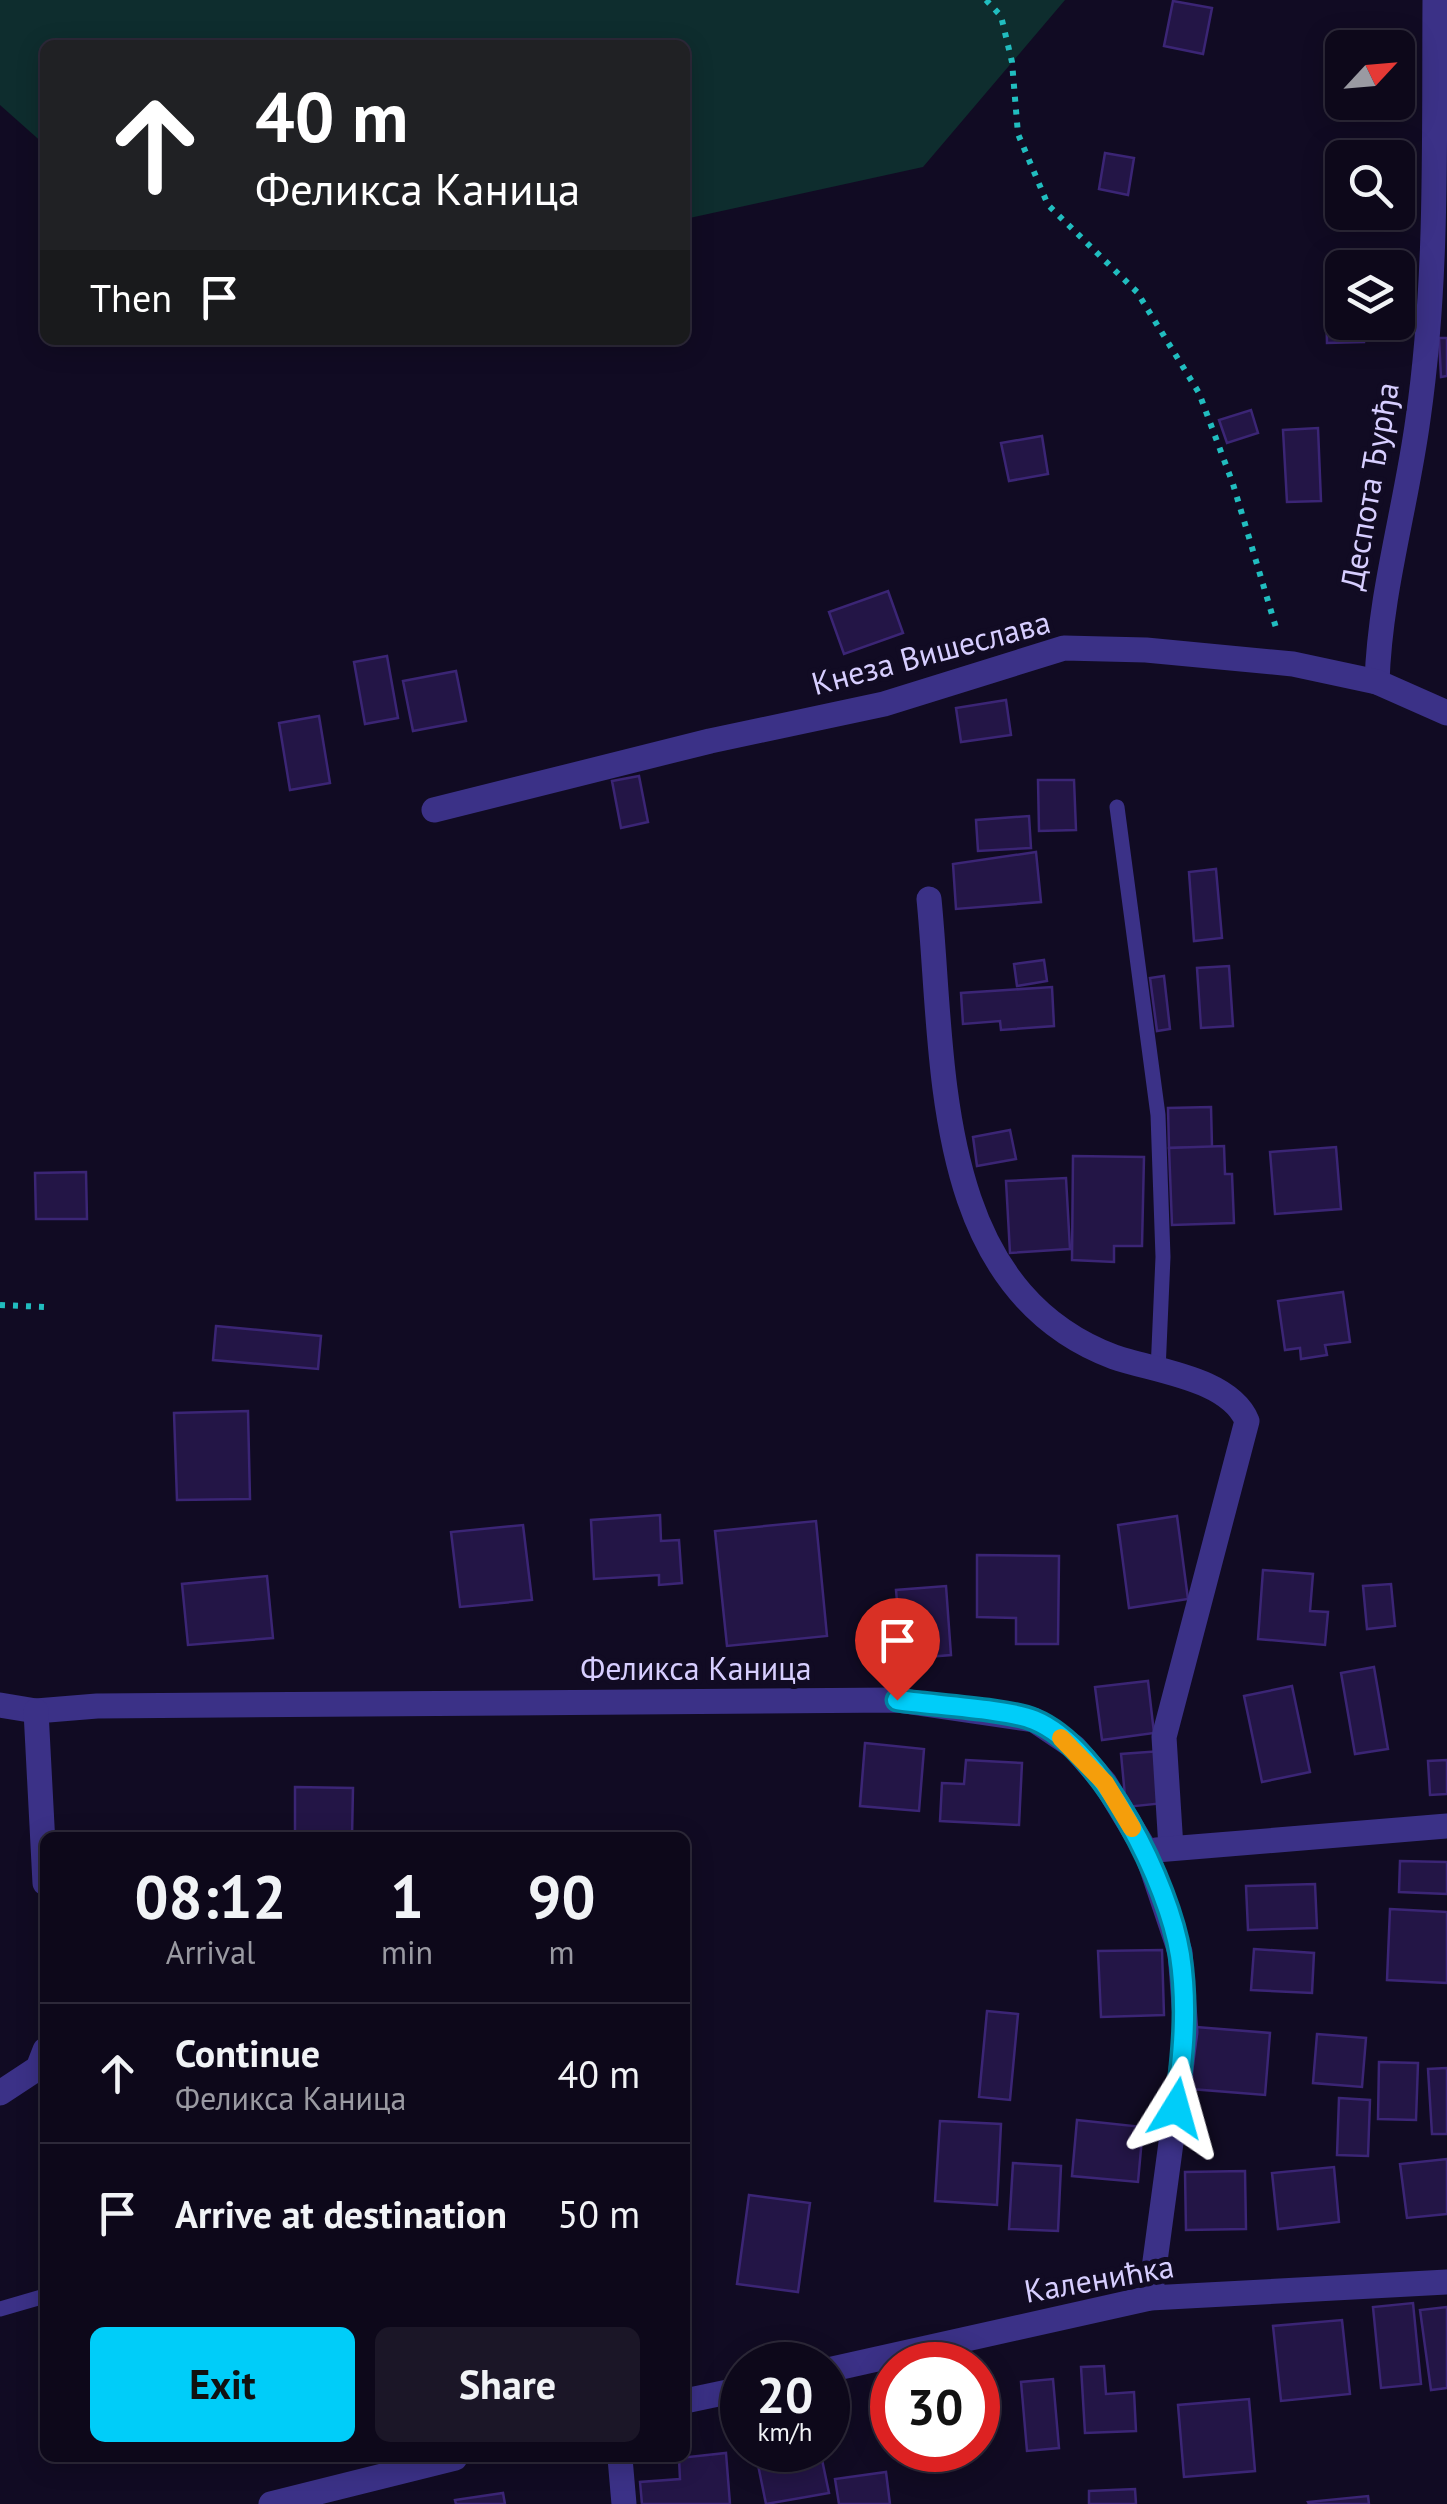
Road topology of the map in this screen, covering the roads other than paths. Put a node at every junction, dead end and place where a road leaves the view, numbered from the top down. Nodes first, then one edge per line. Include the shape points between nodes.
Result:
1 (1435, 0) edge
2 (1377, 682) junction
3 (1447, 714) edge
4 (1117, 807) dead end
5 (434, 810) dead end
6 (929, 899) dead end
7 (1158, 1371) junction
8 (0, 1705) edge
9 (36, 1711) junction
10 (1447, 1826) edge
11 (42, 1832) edge
12 (1158, 1849) junction
13 (40, 2063) edge
14 (0, 2093) edge
15 (1447, 2282) edge
16 (40, 2297) edge
17 (1150, 2298) junction
18 (0, 2309) edge
19 (850, 2365) edge
20 (720, 2394) edge
21 (690, 2401) edge
22 (439, 2462) edge
23 (620, 2462) edge
24 (271, 2504) edge
25 (624, 2504) edge

1 - 2 street, Деспота Ђурђа via 1436,210 1429,310 1418,421 1379,630
2 - 3 street, Кнеза Вишеслава
2 - 5 street, Кнеза Вишеслава via 1293,664 1064,648 884,704
4 - 7 lane via 1158,1115
6 - 7 street via 949,1125 962,1183 984,1236 1028,1304 1110,1355
7 - 12 street via 1231,1397 1247,1421 1164,1737
8 - 9 street, Феликса Каница
9 - 11 street
9 - 12 street, Феликса Каница via 897,1700 1034,1720 1074,1747
10 - 12 street
12 - 17 street via 1180,1952 1186,2032
13 - 14 street
15 - 17 street, Каленићка
16 - 18 lane
17 - 19 street, Каленићка
20 - 21 street
22 - 24 street
23 - 25 street

